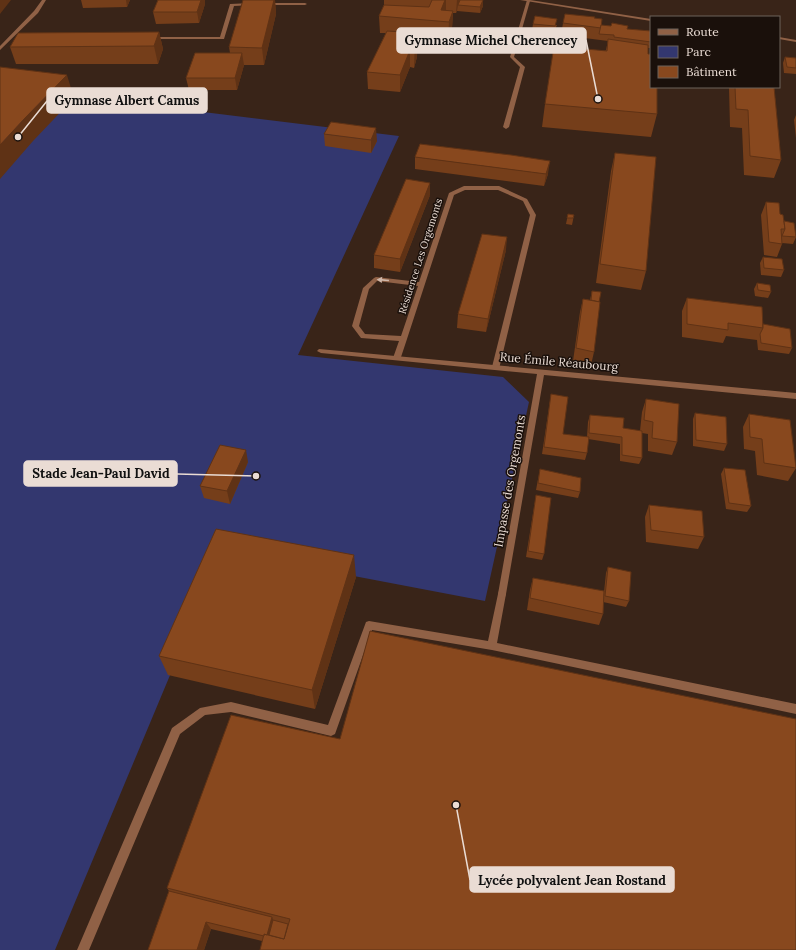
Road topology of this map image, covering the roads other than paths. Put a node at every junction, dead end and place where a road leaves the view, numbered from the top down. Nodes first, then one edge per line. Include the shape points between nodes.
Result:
1 (44, 0) edge
2 (522, 0) edge
3 (528, 1) edge
4 (305, 4) dead end
5 (650, 20) edge
6 (144, 38) edge
7 (780, 38) edge
8 (11, 39) junction
9 (19, 39) edge
10 (796, 41) edge
11 (0, 49) edge
12 (506, 127) dead end
13 (422, 284) junction
14 (404, 339) junction
15 (321, 351) dead end
16 (397, 358) junction
17 (496, 368) junction
18 (541, 372) junction
19 (796, 396) edge
20 (492, 646) junction
21 (796, 709) edge
22 (83, 950) edge

1 - 8 street
2 - 3 street
3 - 5 street
3 - 12 street via 512,57 523,68
4 - 6 street via 232,5 222,38
7 - 10 street
8 - 9 street
8 - 11 street
13 - 14 street, Résidence Les Orgemonts
13 -> 14 street via 376,279 366,288 355,326 363,336
13 - 17 street, Résidence Les Orgemonts via 451,194 464,188 499,188 525,200 533,215
14 - 16 street, Résidence Les Orgemonts
15 - 16 street, Rue Émile Réaubourg
16 - 17 street, Rue Émile Réaubourg
17 - 18 street, Rue Émile Réaubourg
18 - 19 street, Rue Émile Réaubourg
18 - 20 street, Impasse des Orgemonts
20 - 21 street
20 - 22 street via 368,626 331,731 231,707 203,711 176,731

